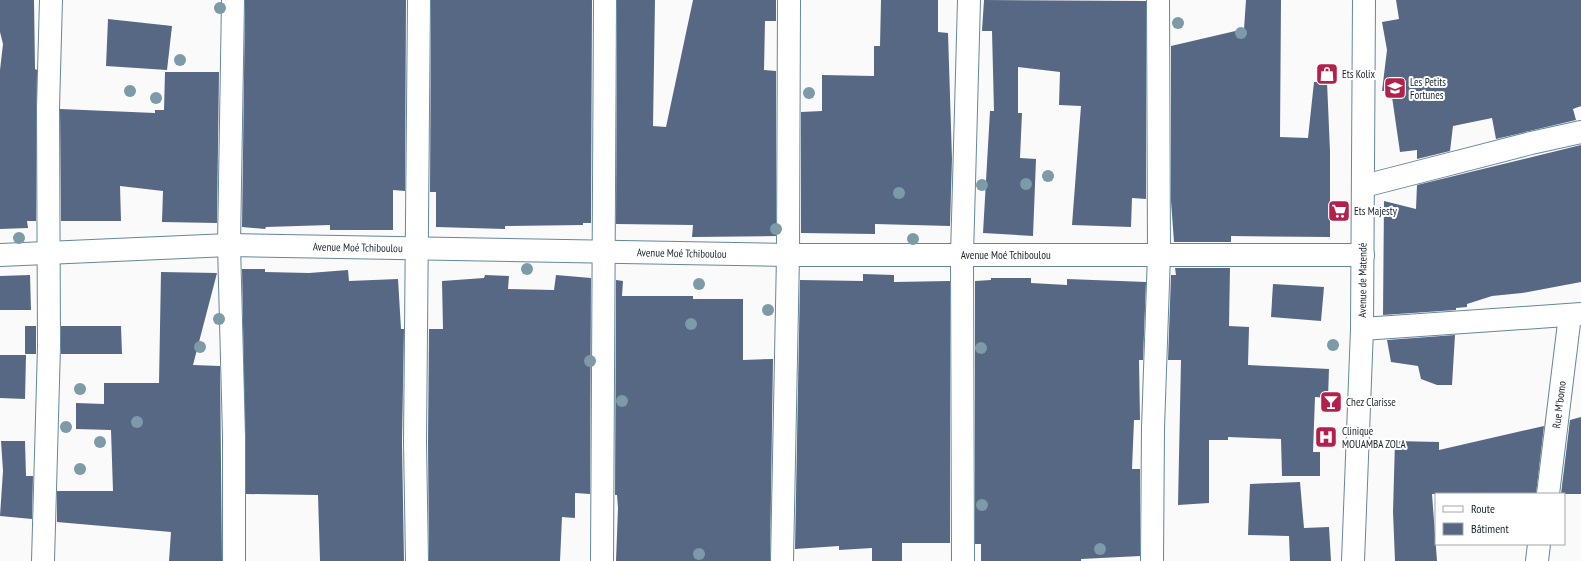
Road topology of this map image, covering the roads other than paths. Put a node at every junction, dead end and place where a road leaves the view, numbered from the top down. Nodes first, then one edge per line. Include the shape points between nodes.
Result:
1 (51, 0) edge
2 (233, 0) edge
3 (419, 0) edge
4 (605, 0) edge
5 (789, 0) edge
6 (969, 0) edge
7 (1158, 0) edge
8 (1364, 0) edge
9 (1581, 132) edge
10 (1364, 186) junction
11 (229, 245) junction
12 (418, 248) junction
13 (604, 251) junction
14 (50, 253) junction
15 (1159, 254) junction
16 (0, 255) edge
17 (788, 255) junction
18 (1363, 255) junction
19 (962, 256) junction
20 (1576, 314) edge
21 (1362, 329) junction
22 (1548, 493) edge
23 (1539, 545) edge
24 (43, 561) edge
25 (234, 561) edge
26 (417, 561) edge
27 (602, 561) edge
28 (782, 561) edge
29 (963, 561) edge
30 (1152, 561) edge
31 (1353, 561) edge
32 (1537, 561) edge

1 - 14 street via 48,108
2 - 11 street
3 - 12 street
4 - 13 street
5 - 17 street
6 - 19 street
7 - 15 street
8 - 10 street, Avenue de Matendé
9 - 10 street
10 - 18 street, Avenue de Matendé
11 - 12 street, Avenue Moé Tchiboulou
11 - 14 street, Avenue Moé Tchiboulou
11 - 25 street
12 - 13 street, Avenue Moé Tchiboulou
12 - 26 street via 415,442
13 - 17 street, Avenue Moé Tchiboulou
13 - 27 street
14 - 16 street, Avenue Moé Tchiboulou
14 - 24 street
15 - 18 street, Avenue Moé Tchiboulou
15 - 19 street, Avenue Moé Tchiboulou
15 - 30 street via 1153,428
17 - 19 street, Avenue Moé Tchiboulou
17 - 28 street
18 - 21 street, Avenue de Matendé
19 - 29 street
20 - 21 street
20 - 22 street, Rue M'bomo
21 - 31 street, Avenue de Matendé
23 - 32 street

